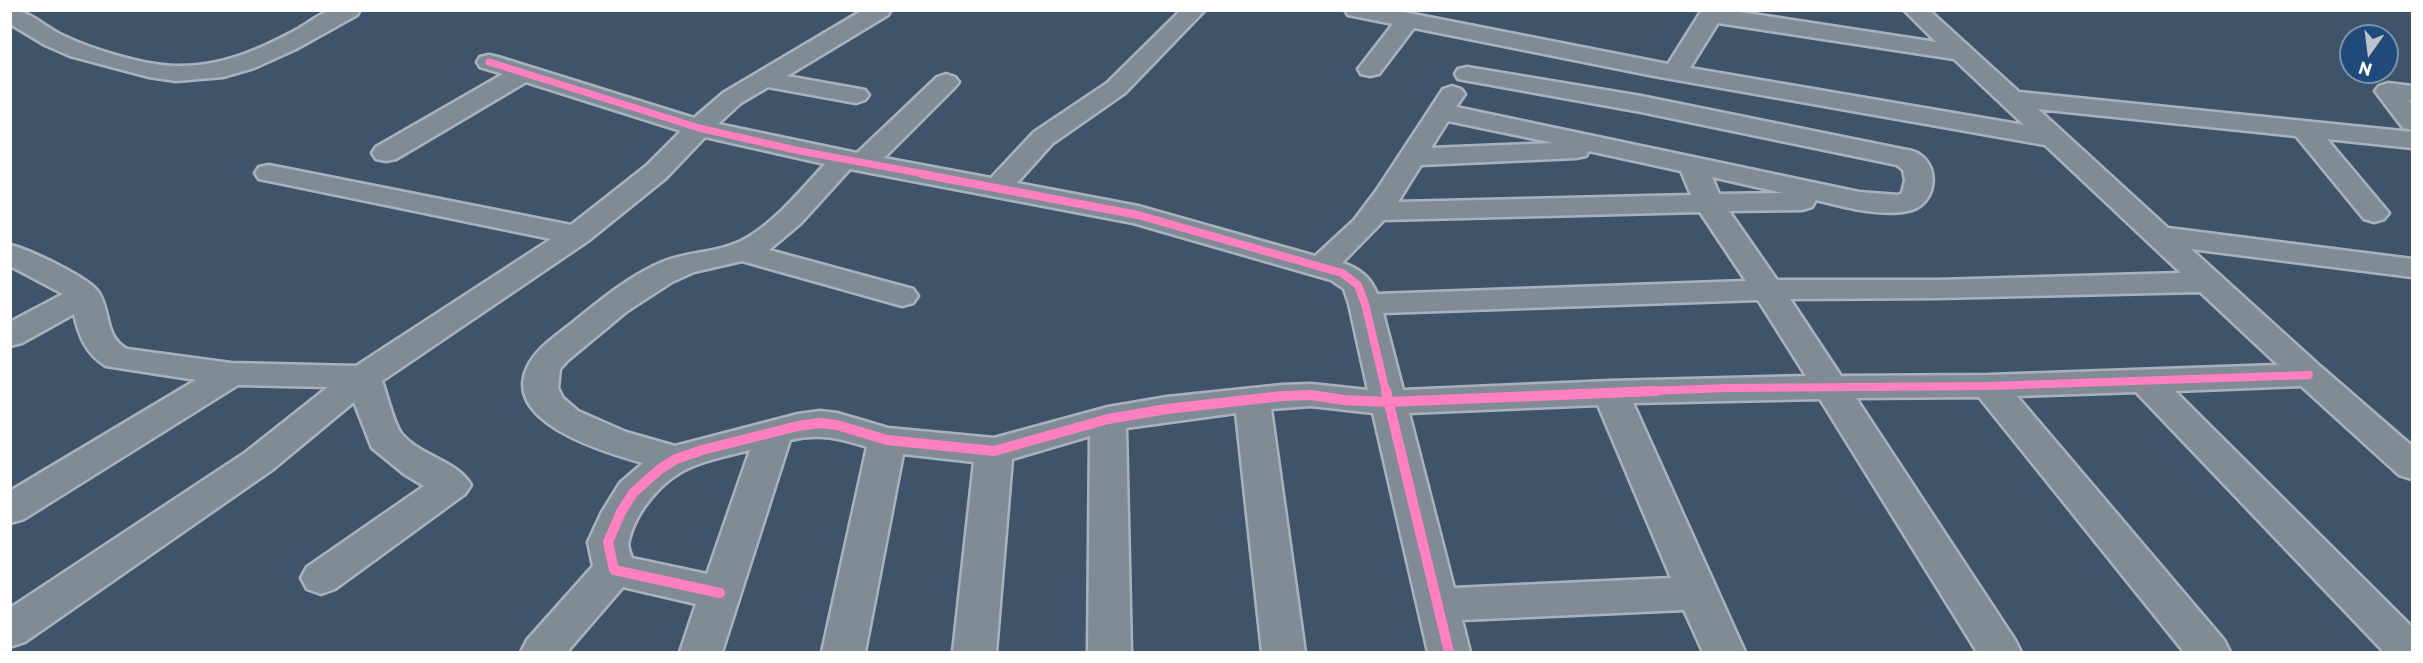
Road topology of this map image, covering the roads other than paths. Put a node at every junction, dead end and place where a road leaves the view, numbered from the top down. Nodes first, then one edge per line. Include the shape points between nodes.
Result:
1 (349, 10) edge
2 (880, 10) edge
3 (1194, 10) edge
4 (1356, 10) edge
5 (1915, 10) edge
6 (1712, 13) edge
7 (10, 15) edge
8 (1408, 20) junction
9 (1490, 38) junction
10 (1961, 53) junction
11 (489, 62) dead end
12 (1370, 69) dead end
13 (1665, 70) junction
14 (521, 74) junction
15 (1467, 74) junction
16 (763, 79) junction
17 (946, 82) dead end
18 (2412, 93) edge
19 (856, 95) dead end
20 (2012, 99) junction
21 (1641, 104) junction
22 (1440, 112) junction
23 (2412, 122) edge
24 (699, 128) junction
25 (2304, 129) junction
26 (2056, 139) junction
27 (2412, 140) edge
28 (1613, 146) junction
29 (386, 153) dead end
30 (1413, 157) junction
31 (854, 160) junction
32 (1692, 165) junction
33 (269, 173) dead end
34 (998, 188) junction
35 (1848, 199) junction
36 (1710, 204) junction
37 (1375, 211) junction
38 (2374, 213) dead end
39 (577, 235) junction
40 (2161, 236) junction
41 (742, 252) junction
42 (10, 254) edge
43 (1322, 266) junction
44 (2412, 268) edge
45 (2210, 282) junction
46 (1766, 290) junction
47 (84, 295) junction
48 (902, 296) dead end
49 (1365, 304) junction
50 (10, 336) edge
51 (231, 374) junction
52 (2309, 375) junction
53 (363, 377) junction
54 (2145, 381) junction
55 (1989, 386) junction
56 (1829, 388) junction
57 (1610, 392) junction
58 (1252, 399) junction
59 (1388, 402) junction
60 (1108, 419) junction
61 (774, 434) junction
62 (886, 440) junction
63 (994, 451) junction
64 (676, 459) junction
65 (2412, 465) edge
66 (10, 509) edge
67 (614, 570) junction
68 (321, 578) dead end
69 (720, 593) junction
70 (1698, 593) junction
71 (1436, 605) junction
72 (10, 630) edge
73 (542, 652) edge
74 (701, 652) edge
75 (843, 652) edge
76 (975, 652) edge
77 (1110, 652) edge
78 (1284, 652) edge
79 (1449, 652) edge
80 (1724, 652) edge
81 (2000, 652) edge
82 (2209, 652) edge
83 (2410, 652) edge

1 - 7 street via 269,55 224,70 187,74 156,71 95,56 52,40
2 - 16 street
3 - 34 street via 1116,88 1043,138
4 - 8 street
5 - 10 street
6 - 10 street
6 - 13 street
8 - 9 street
8 - 12 street
9 - 13 street
9 - 15 street
10 - 20 street
11 - 14 street
13 - 21 street
13 - 26 street
14 - 24 street
14 - 29 street
15 - 21 street
15 - 22 street
16 - 19 street
16 - 24 street via 732,98
17 - 31 street
18 - 23 street via 2388,91
20 - 25 street
20 - 26 street
21 - 35 street via 1895,156 1912,161 1918,169 1914,198 1908,202
22 - 28 street
22 - 30 street
24 - 31 street
24 - 39 street via 656,172
25 - 27 street
25 - 38 street
26 - 40 street
28 - 30 street
28 - 32 street
30 - 37 street
31 - 34 street
31 - 41 street via 757,245
32 - 35 street
32 - 36 street
33 - 39 street
34 - 43 street via 1138,215
35 - 36 street
36 - 37 street
36 - 46 street
37 - 43 street
39 - 53 street
40 - 44 street
40 - 45 street
41 - 48 street
41 - 64 street via 675,268 660,276 614,305 555,355 540,379 541,390 552,409 609,441
42 - 47 street
43 - 49 street via 1352,279
45 - 46 street
45 - 52 street
46 - 49 street
46 - 56 street
47 - 50 street
47 - 51 street via 95,335 106,351 118,358
49 - 59 street
51 - 53 street
51 - 66 street
52 - 54 street
52 - 65 street
53 - 68 street via 385,438 417,465 452,485
53 - 72 street via 259,461
54 - 55 street
54 - 83 street
55 - 56 street
55 - 82 street
56 - 57 street
56 - 81 street
57 - 59 street
57 - 70 street
58 - 59 street via 1311,395
58 - 60 street
58 - 78 street
59 - 71 street
60 - 63 street
60 - 77 street
61 - 62 street via 820,423 853,428
61 - 64 street
61 - 69 street
62 - 63 street
62 - 75 street
63 - 76 street
64 - 67 street via 633,493 621,512 608,542
67 - 69 street
67 - 73 street
69 - 74 street
70 - 71 street
70 - 80 street
71 - 79 street

